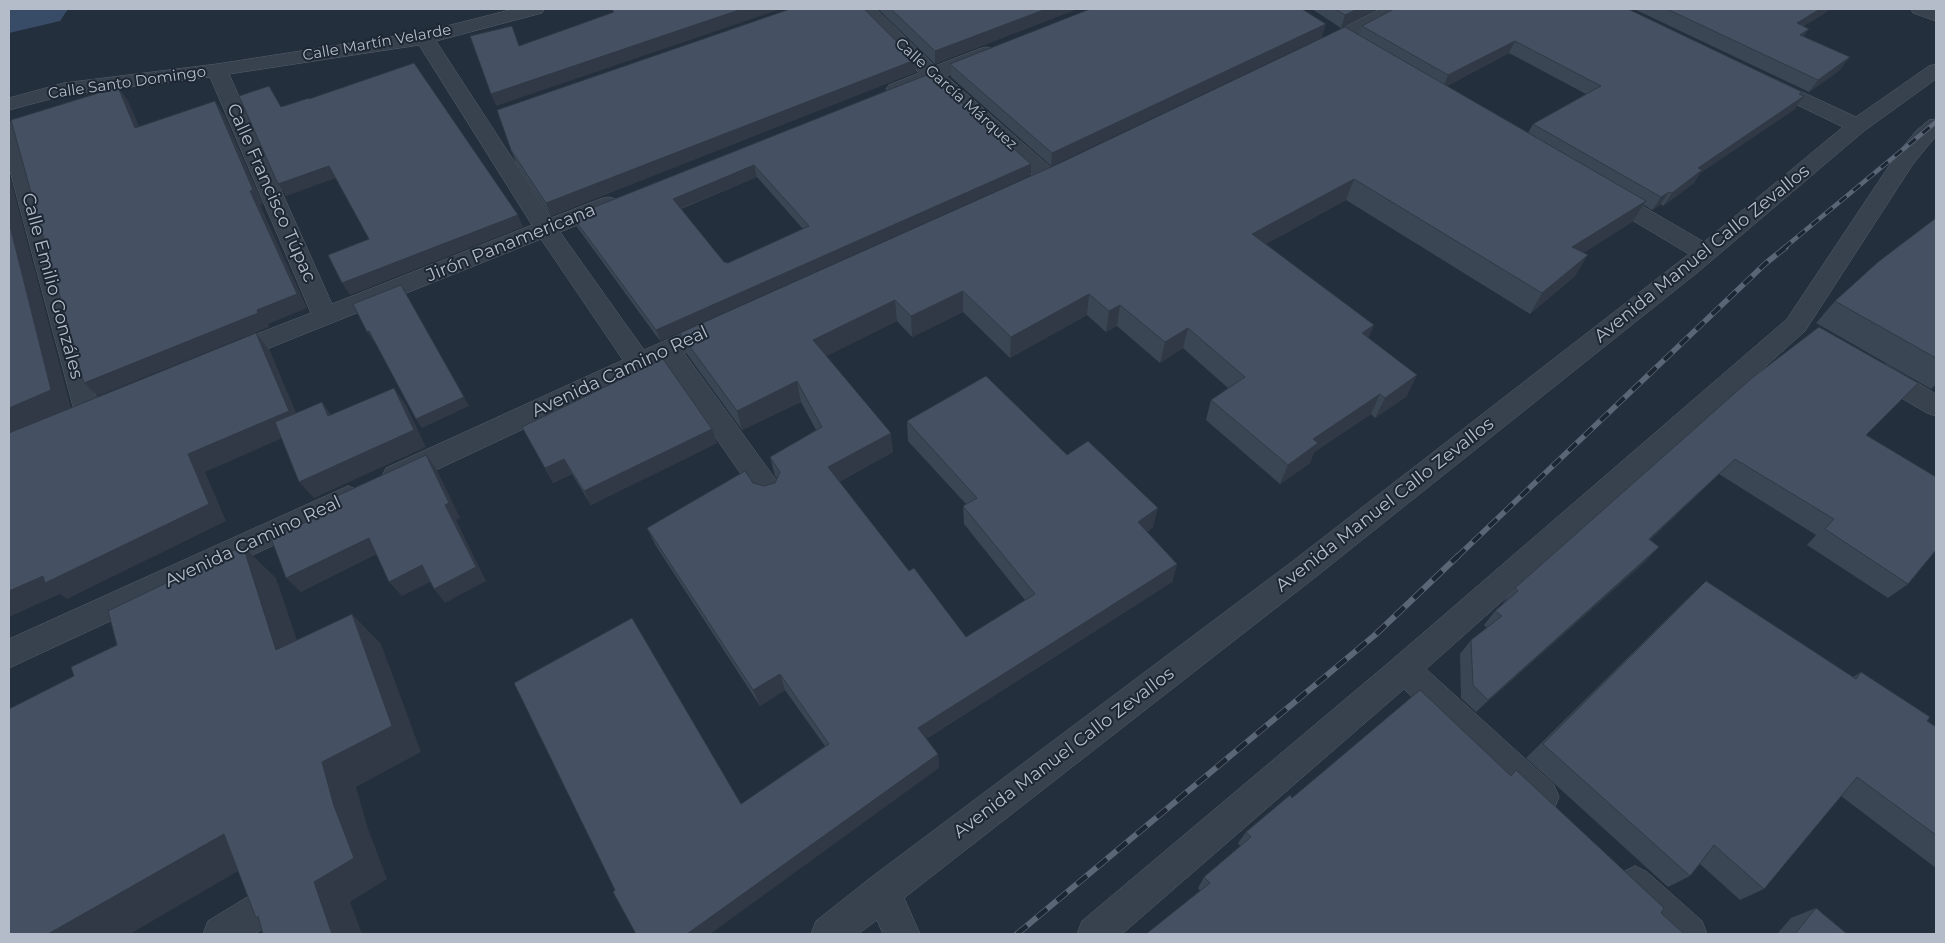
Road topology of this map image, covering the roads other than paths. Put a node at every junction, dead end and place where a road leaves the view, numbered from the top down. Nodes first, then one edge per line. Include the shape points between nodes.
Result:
1 (535, 9) edge
2 (864, 9) edge
3 (1394, 9) edge
4 (1920, 9) edge
5 (1936, 16) edge
6 (1318, 23) edge
7 (424, 38) junction
8 (1348, 43) junction
9 (1006, 45) edge
10 (1296, 59) edge
11 (217, 70) junction
12 (1936, 70) edge
13 (932, 74) junction
14 (1750, 74) edge
15 (877, 96) edge
16 (9, 104) edge
17 (1936, 125) edge
18 (1857, 126) junction
19 (9, 129) edge
20 (1586, 183) edge
21 (1022, 190) edge
22 (629, 196) edge
23 (546, 229) junction
24 (1705, 253) junction
25 (325, 316) junction
26 (740, 317) edge
27 (668, 350) junction
28 (1854, 358) edge
29 (640, 364) junction
30 (206, 365) edge
31 (1936, 406) edge
32 (88, 414) edge
33 (769, 492) edge
34 (9, 654) edge
35 (1404, 669) junction
36 (1565, 819) edge
37 (1616, 866) edge
38 (882, 892) junction
39 (262, 908) edge
40 (220, 934) edge
41 (829, 934) edge
42 (902, 934) edge
43 (1095, 934) edge
44 (1689, 934) edge

1 - 7 street, Calle Martín Velarde
2 - 13 street, Calle García Márquez
3 - 8 street
4 - 5 street
6 - 8 street
7 - 11 street, Calle Martín Velarde
7 - 23 street via 487,119
8 - 10 street
9 - 13 street
11 - 16 street, Calle Santo Domingo via 64,89
11 - 25 street, Calle Francisco Túpac
12 - 18 street, Avenida Manuel Callo Zevallos
13 - 15 street
13 - 21 street, Calle García Márquez via 1058,174
14 - 18 street
17 - 35 street via 1905,159 1804,330
18 - 24 street, Avenida Manuel Callo Zevallos
19 - 32 street, Calle Emilio Gonzáles
20 - 24 street
22 - 23 street, Jirón Panamericana
23 - 25 street, Jirón Panamericana
23 - 29 street
24 - 38 street, Avenida Manuel Callo Zevallos via 1295,576
25 - 30 street, Jirón Panamericana
26 - 27 street, Avenida Camino Real
27 - 29 street, Avenida Camino Real
27 - 33 street
28 - 31 street
29 - 34 street, Avenida Camino Real
35 - 36 street
35 - 43 street
37 - 44 street
38 - 41 street, Avenida Manuel Callo Zevallos
38 - 42 street
39 - 40 street

